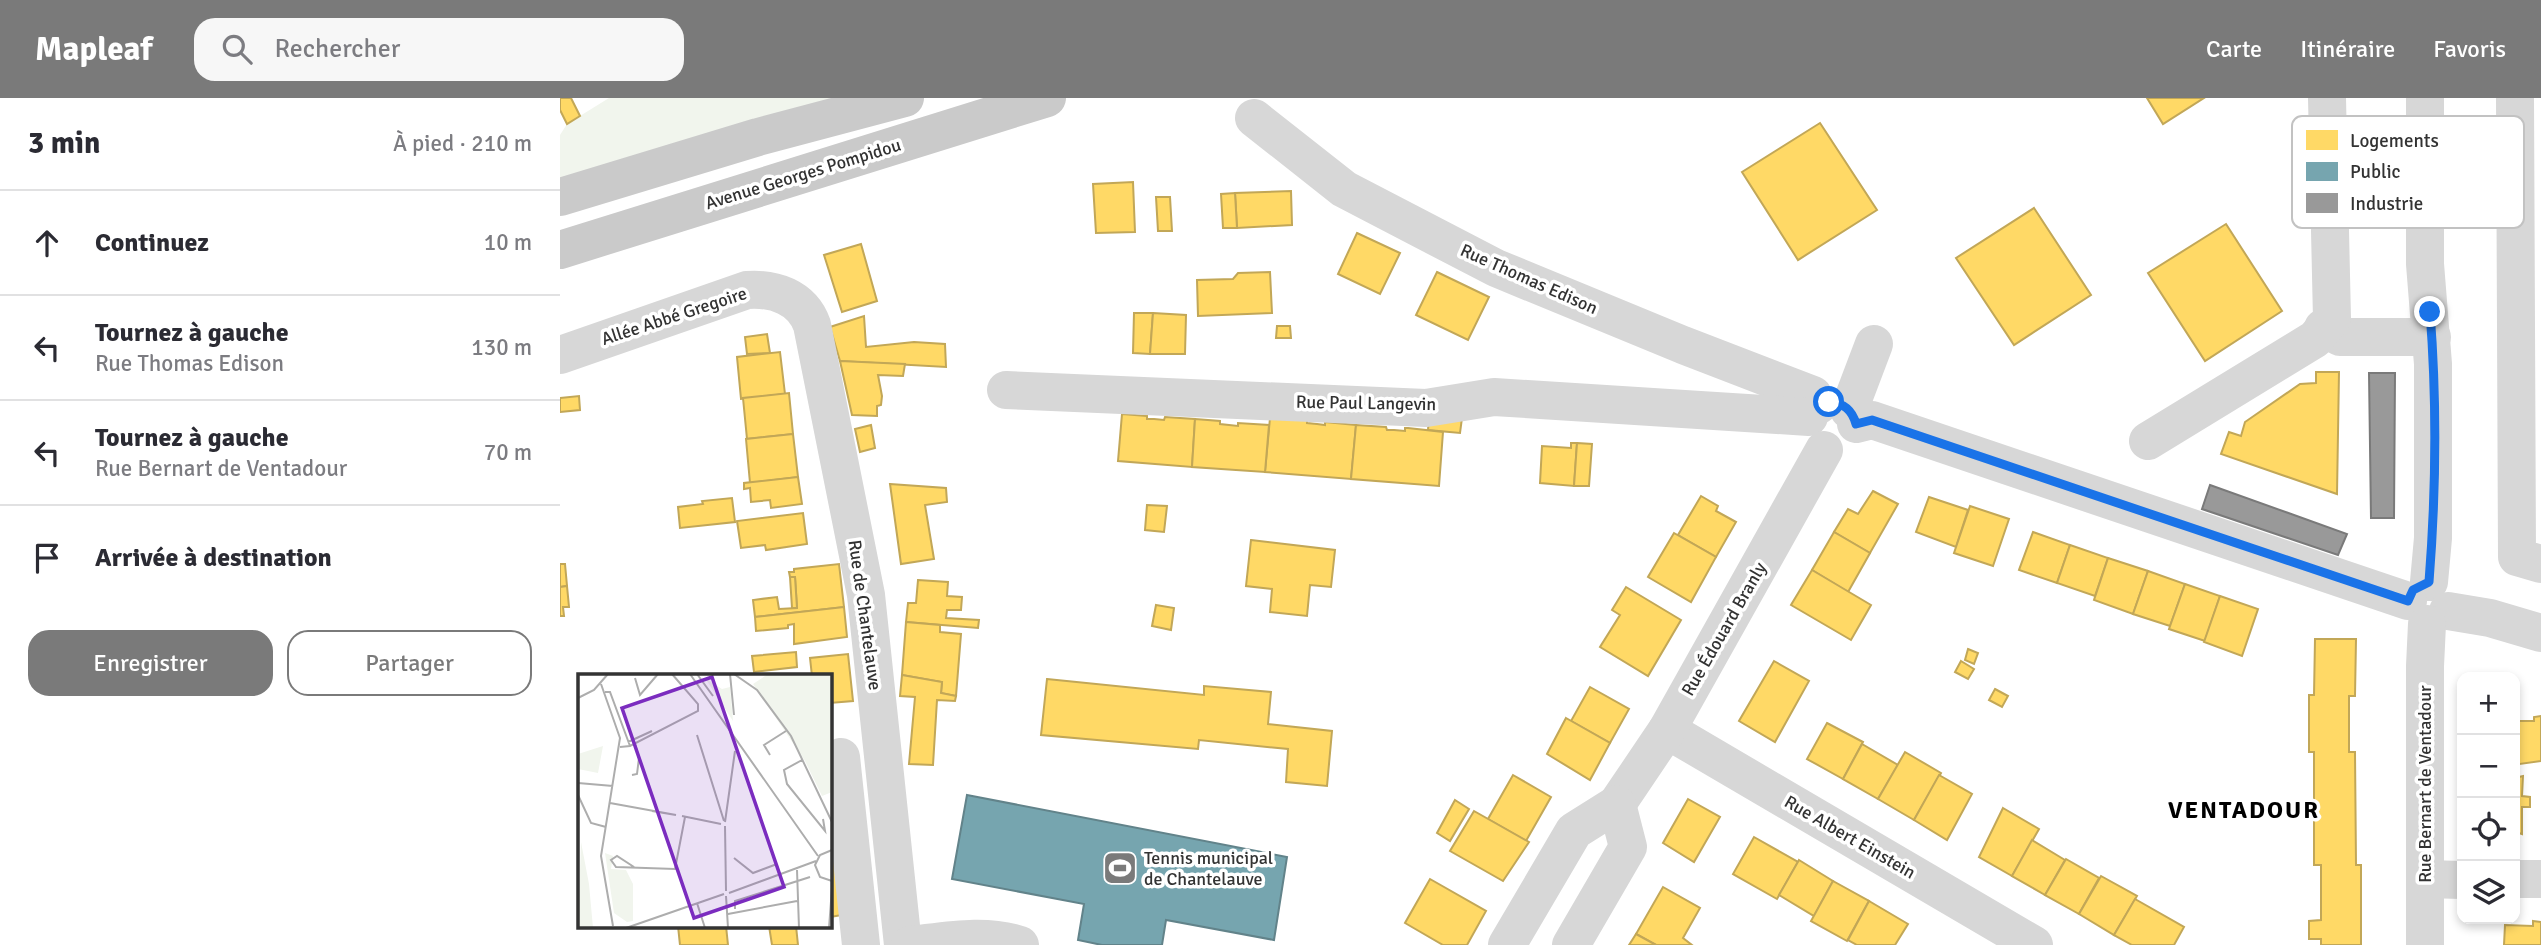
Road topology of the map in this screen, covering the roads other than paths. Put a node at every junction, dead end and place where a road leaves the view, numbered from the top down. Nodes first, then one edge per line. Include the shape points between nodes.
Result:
1 (905, 98) edge
2 (1047, 98) edge
3 (2327, 98) edge
4 (2425, 98) edge
5 (2515, 98) edge
6 (2327, 116) edge
7 (2425, 116) edge
8 (2515, 116) edge
9 (1254, 118) dead end
10 (560, 197) edge
11 (2327, 228) edge
12 (2425, 228) edge
13 (2516, 228) edge
14 (560, 250) edge
15 (789, 297) joint
16 (2327, 321) junction
17 (2430, 324) junction
18 (1863, 340) dead end
19 (560, 355) edge
20 (1006, 390) dead end
21 (1831, 418) junction
22 (2148, 441) dead end
23 (2541, 564) edge
24 (2428, 605) junction
25 (2541, 633) edge
26 (1667, 730) junction
27 (841, 757) dead end
28 (1617, 804) junction
29 (2425, 879) junction
30 (2541, 879) edge
31 (2457, 880) edge
32 (2520, 880) edge
33 (950, 943) edge
34 (861, 945) edge
35 (903, 945) edge
36 (910, 945) edge
37 (1020, 945) edge
38 (1507, 945) edge
39 (1571, 945) edge
40 (2034, 945) edge
41 (2425, 945) edge

1 - 10 main road
2 - 14 main road, Avenue Georges Pompidou
3 - 6 street
4 - 7 street, Rue Bernart de Ventadour
5 - 8 street
9 - 21 street, Rue Thomas Edison via 1344,189 1496,268 1813,394
11 - 16 street
12 - 17 street, Rue Bernart de Ventadour
13 - 23 street via 2517,557
15 - 19 street, Allée Abbé Gregoire via 747,290
15 - 35 street, Rue de Chantelauve via 807,312 812,325 866,595
16 - 17 street
16 - 22 street via 2315,339
17 - 24 street, Rue Bernart de Ventadour via 2433,538
18 - 21 street, Rue Édouard Branly
20 - 21 street, Rue Paul Langevin via 1426,408 1494,397
21 - 24 street via 1872,420
21 - 26 street, Rue Édouard Branly
24 - 25 street
24 - 29 street, Rue Bernart de Ventadour
26 - 28 street, Rue Édouard Branly
26 - 40 street, Rue Albert Einstein
27 - 34 street
28 - 38 street, Rue Édouard Branly via 1574,831
28 - 39 street via 1628,847
29 - 31 street
29 - 41 street, Rue Bernart de Ventadour
30 - 32 street
33 - 36 street
33 - 37 street via 978,939

